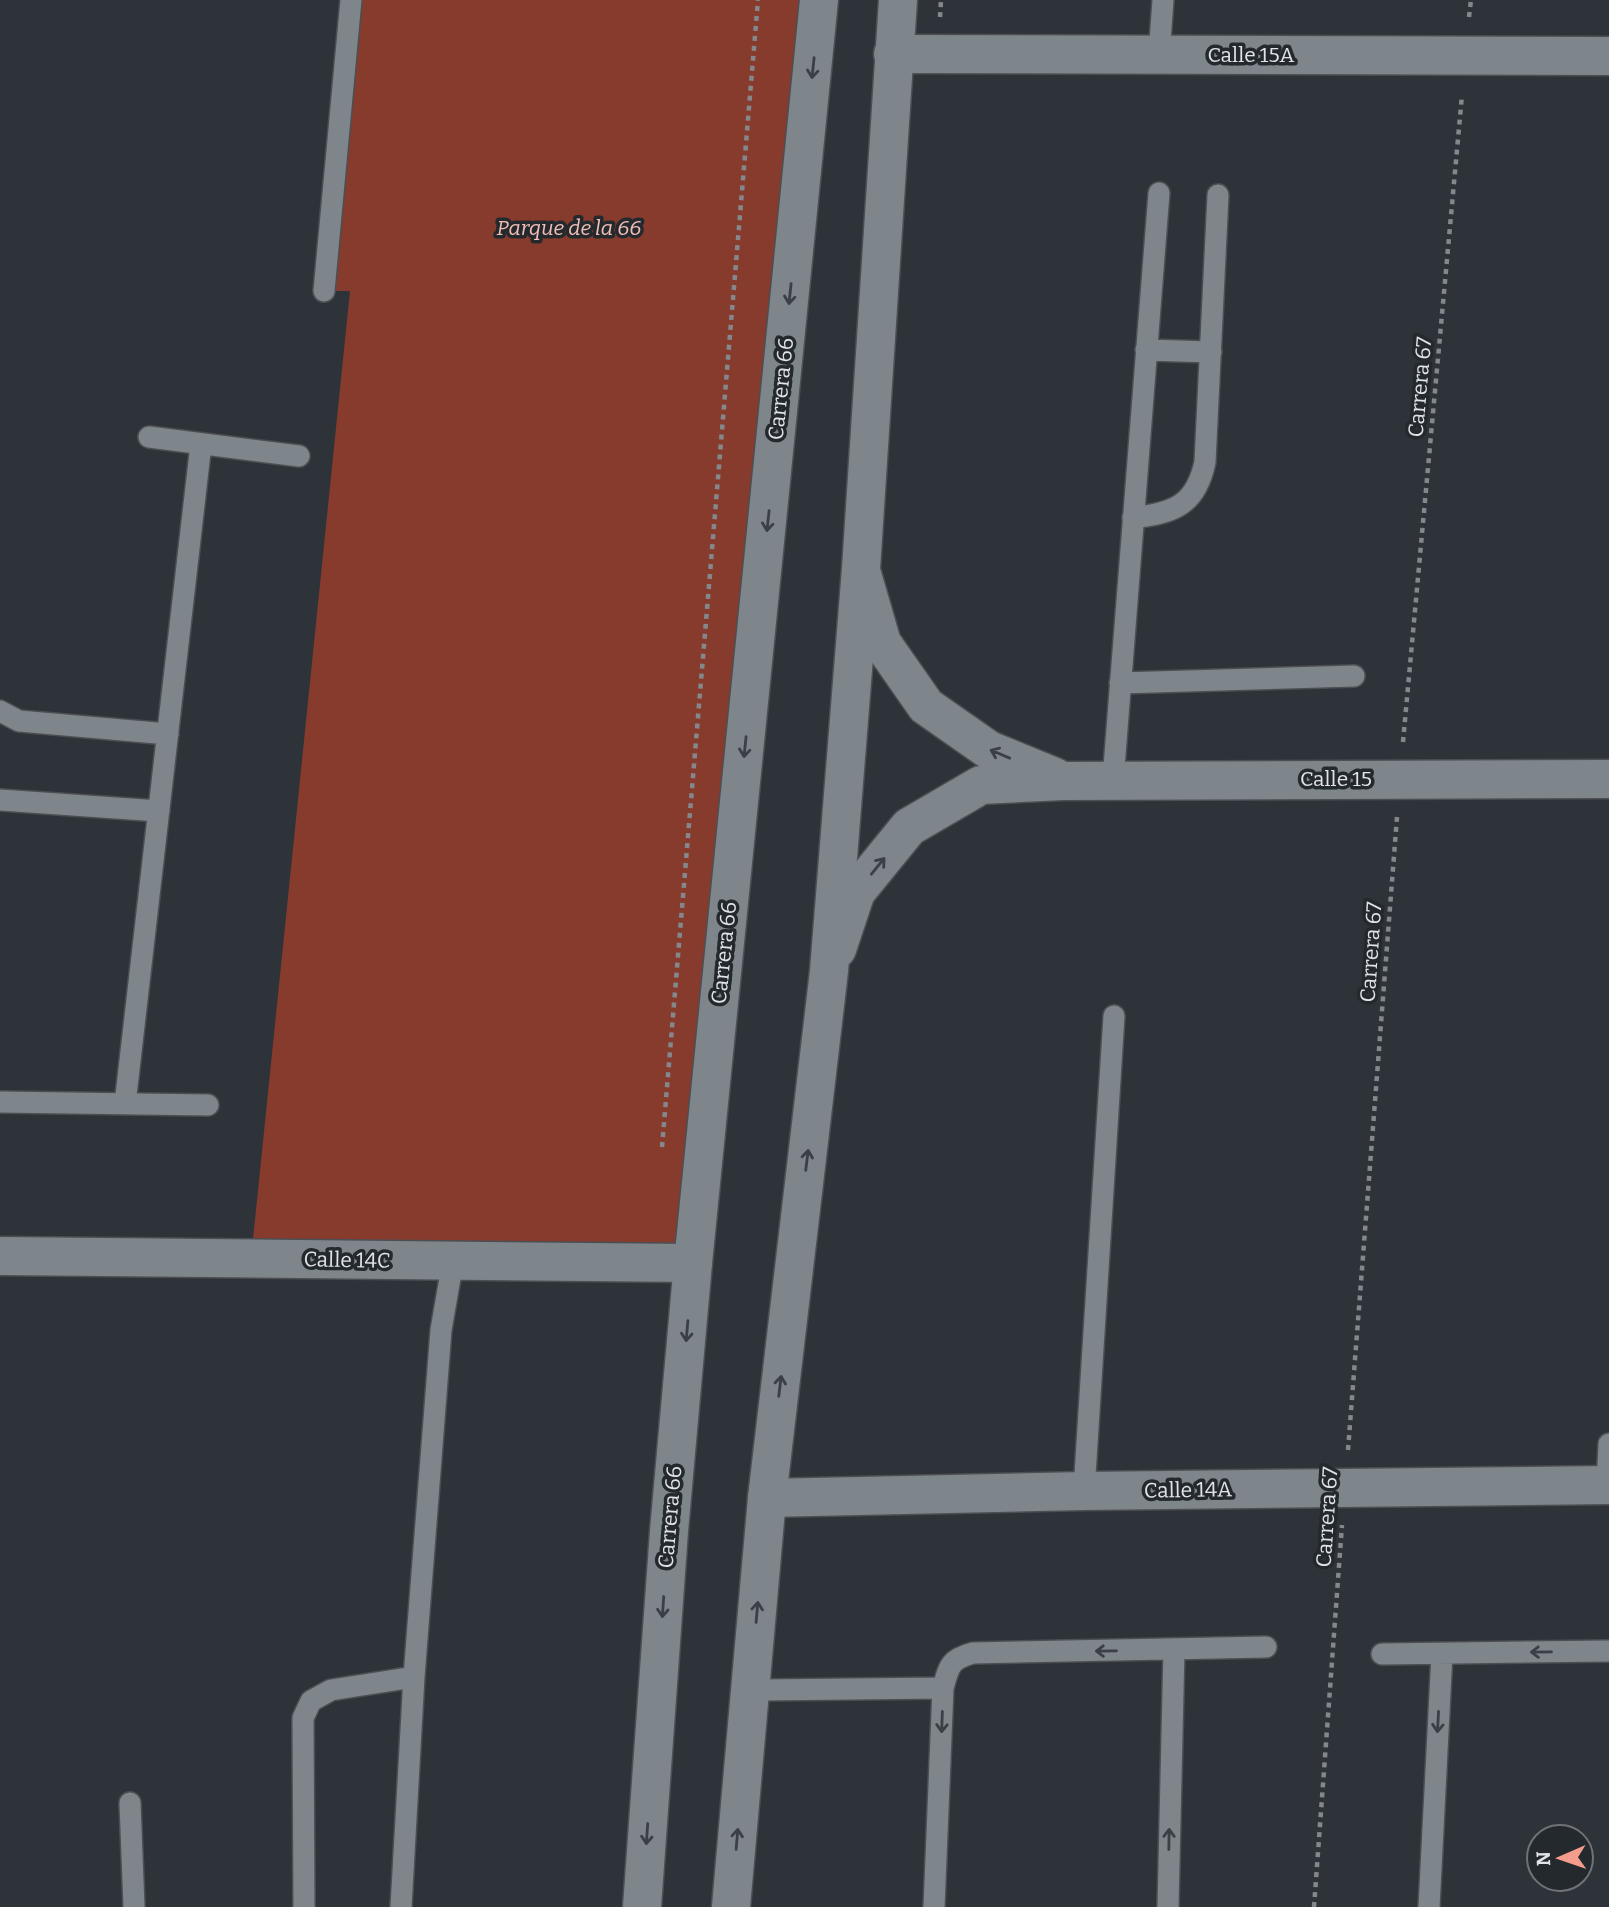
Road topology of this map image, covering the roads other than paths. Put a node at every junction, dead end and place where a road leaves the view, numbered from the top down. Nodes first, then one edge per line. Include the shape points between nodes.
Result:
1 (351, 0) edge
2 (819, 0) edge
3 (898, 0) edge
4 (1163, 0) edge
5 (893, 54) junction
6 (1159, 55) junction
7 (1609, 56) edge
8 (1159, 193) dead end
9 (1218, 195) dead end
10 (324, 291) dead end
11 (1146, 350) junction
12 (1211, 352) junction
13 (149, 437) dead end
14 (201, 444) junction
15 (299, 456) dead end
16 (1133, 518) junction
17 (861, 569) junction
18 (1354, 676) dead end
19 (1120, 682) junction
20 (0, 710) edge
21 (168, 734) junction
22 (1609, 779) edge
23 (1113, 780) junction
24 (1063, 781) junction
25 (0, 800) edge
26 (159, 811) junction
27 (829, 971) junction
28 (1114, 1016) dead end
29 (0, 1102) edge
30 (125, 1104) junction
31 (208, 1105) dead end
32 (0, 1256) edge
33 (453, 1261) junction
34 (693, 1264) junction
35 (1609, 1444) edge
36 (1608, 1485) edge
37 (1084, 1491) junction
38 (767, 1498) junction
39 (1265, 1647) dead end
40 (1174, 1649) junction
41 (1609, 1651) edge
42 (1382, 1654) dead end
43 (1442, 1654) junction
44 (414, 1677) junction
45 (943, 1688) junction
46 (751, 1690) junction
47 (130, 1803) dead end
48 (134, 1907) edge
49 (304, 1907) edge
50 (401, 1907) edge
51 (642, 1907) edge
52 (731, 1907) edge
53 (934, 1907) edge
54 (1168, 1907) edge
55 (1429, 1907) edge

1 - 10 lane
2 -> 34 main road, Carrera 66
3 - 5 main road
4 - 6 lane
5 - 6 main road, Calle 15A
5 - 17 main road
6 - 7 main road, Calle 15A
8 - 11 lane
9 - 12 lane
11 - 12 lane
11 - 16 lane
12 - 16 lane via 1201,482 1191,498 1175,510
13 - 14 lane
14 - 15 lane
14 - 21 lane
16 - 19 lane
24 -> 17 main road, Calle 15 via 989,750 926,706 882,643
17 - 27 main road
18 - 19 lane
19 - 23 lane
20 - 21 lane via 19,721
21 - 26 lane
22 - 23 main road, Calle 15
23 - 24 main road, Calle 15
27 -> 24 main road, Calle 15 via 856,892 909,827 981,786
25 - 26 lane
26 - 30 lane
38 -> 27 main road
28 - 37 lane
29 - 30 lane
30 - 31 lane
32 - 33 main road, Calle 14C
33 - 34 main road, Calle 14C
33 - 44 lane via 442,1330
34 -> 51 main road, Carrera 66
35 - 36 lane
36 - 37 main road, Calle 14A
37 - 38 main road, Calle 14A
46 -> 38 main road
39 - 40 lane
40 -> 45 lane via 973,1653 957,1658 948,1668
54 -> 40 lane
41 -> 43 lane
42 - 43 lane
43 -> 55 lane
44 - 49 lane via 331,1690 311,1701 303,1718
44 - 50 lane
45 - 46 lane
45 -> 53 lane
52 -> 46 main road
47 - 48 lane

